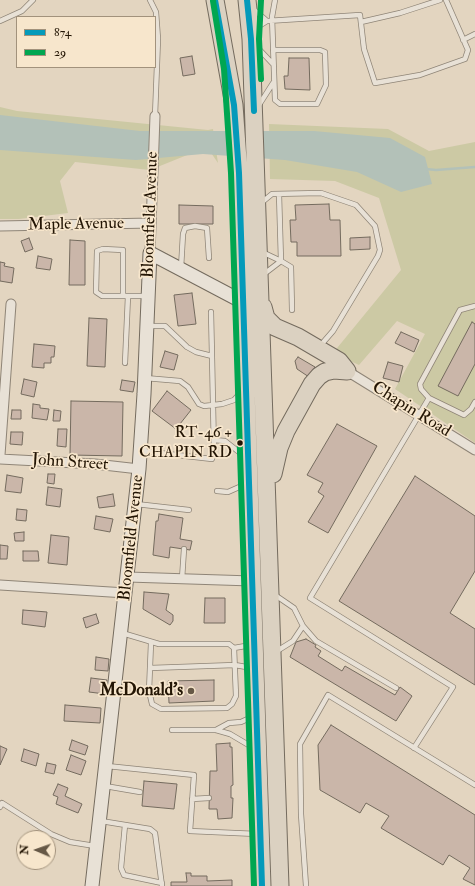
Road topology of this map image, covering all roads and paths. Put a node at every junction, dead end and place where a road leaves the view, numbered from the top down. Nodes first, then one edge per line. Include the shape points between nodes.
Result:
1 (33, 0) edge
2 (150, 0) edge
3 (215, 0) edge
4 (275, 0) edge
5 (440, 0) edge
6 (446, 0) edge
7 (250, 4) edge
8 (269, 21) junction
9 (0, 22) edge
10 (361, 22) junction
11 (475, 34) edge
12 (252, 36) junction
13 (464, 40) junction
14 (273, 50) junction
15 (273, 64) junction
16 (274, 82) junction
17 (155, 116) joint
18 (254, 121) junction
19 (279, 194) junction
20 (257, 207) junction
21 (151, 223) junction
22 (0, 226) edge
23 (258, 250) junction
24 (150, 253) junction
25 (208, 258) dead end
26 (281, 261) junction
27 (181, 268) junction
28 (259, 277) junction
29 (125, 296) junction
30 (148, 296) junction
31 (261, 296) junction
32 (243, 302) junction
33 (11, 304) dead end
34 (475, 306) edge
35 (292, 310) dead end
36 (211, 312) dead end
37 (147, 326) junction
38 (318, 349) junction
39 (212, 356) junction
40 (125, 363) dead end
41 (347, 371) junction
42 (145, 378) junction
43 (246, 387) junction
44 (429, 398) junction
45 (475, 402) edge
46 (214, 404) junction
47 (419, 415) junction
48 (214, 440) junction
49 (475, 450) edge
50 (140, 451) junction
51 (0, 455) edge
52 (0, 459) edge
53 (248, 460) junction
54 (139, 469) junction
55 (249, 483) junction
56 (217, 491) dead end
57 (136, 504) junction
58 (189, 510) dead end
59 (268, 520) junction
60 (184, 549) dead end
61 (128, 577) junction
62 (182, 579) junction
63 (252, 581) junction
64 (0, 585) edge
65 (270, 592) junction
66 (126, 593) junction
67 (303, 626) junction
68 (121, 633) junction
69 (151, 643) junction
70 (254, 645) junction
71 (234, 648) junction
72 (272, 654) junction
73 (235, 665) junction
74 (150, 668) junction
75 (255, 668) junction
76 (396, 688) dead end
77 (257, 714) junction
78 (172, 730) dead end
79 (216, 730) junction
80 (414, 748) junction
81 (258, 752) junction
82 (106, 766) junction
83 (475, 785) edge
84 (103, 786) junction
85 (140, 792) dead end
86 (209, 798) dead end
87 (192, 799) junction
88 (1, 804) edge
89 (99, 820) junction
90 (125, 824) junction
91 (260, 834) junction
92 (96, 846) junction
93 (162, 885) edge
94 (92, 886) edge
95 (262, 886) edge
96 (280, 886) edge
97 (306, 886) edge

1 - 9 lane via 22,11
2 - 17 lane via 156,12 158,39
3 - 32 highway via 234,105
4 - 8 lane
5 - 10 lane
6 - 13 lane
7 - 8 lane
7 - 12 highway
8 - 10 lane via 360,16
8 - 12 lane
8 - 14 lane
10 - 13 lane via 364,49 375,83 420,75 465,59 468,50
11 - 13 lane
12 - 15 lane
12 - 18 highway
14 - 15 lane
14 - 16 lane via 325,52 326,85 317,104 277,103
15 - 16 lane
16 - 18 lane
17 - 21 street, Bloomfield Avenue
18 - 20 highway
19 - 20 lane via 267,197
19 - 26 lane
19 - 38 lane via 321,193 351,202 375,226 380,250 378,256 333,331
20 - 23 highway
21 - 22 street, Maple Avenue
21 - 24 street, Bloomfield Avenue
23 - 26 lane
23 - 28 highway
24 - 27 street
24 - 30 street, Bloomfield Avenue
25 - 27 lane via 206,228 185,228
26 - 28 lane
26 - 35 lane via 291,267
27 - 32 street
28 - 31 highway
29 - 29 lane via 102,296 96,292 97,251 123,250
29 - 30 lane
29 - 40 lane
30 - 37 street, Bloomfield Avenue
31 - 38 highway via 266,318 270,323
31 - 59 highway
32 - 43 highway
33 - 51 street
34 - 44 lane via 460,310 420,384 421,390
36 - 39 lane
37 - 39 lane via 165,326 187,347
37 - 42 street, Bloomfield Avenue
38 - 41 highway via 339,361
39 - 46 lane
41 - 47 street, Chapin Road
41 - 59 highway via 334,370 319,376 286,431 274,464
42 - 46 lane via 180,381 188,387 199,404
42 - 50 street, Bloomfield Avenue
43 - 46 lane via 234,400
43 - 53 highway
44 - 45 lane via 464,415
44 - 47 lane
46 - 48 lane
47 - 49 street, Chapin Road
47 - 80 lane via 310,598 453,687
48 - 50 lane via 212,459
48 - 53 lane via 225,442 237,449
50 - 54 street, Bloomfield Avenue
52 - 54 street, John Street
53 - 55 highway
54 - 57 street, Bloomfield Avenue
55 - 56 lane via 234,490
55 - 63 highway
57 - 58 lane
57 - 61 street, Bloomfield Avenue
59 - 65 highway
60 - 62 lane
61 - 62 street
61 - 66 street, Bloomfield Avenue
62 - 63 street
63 - 70 highway
64 - 66 street
65 - 67 lane via 294,608
65 - 72 highway
66 - 68 street, Bloomfield Avenue
67 - 72 lane via 293,641
67 - 76 lane via 316,641
68 - 69 lane
68 - 82 street, Bloomfield Avenue
69 - 71 lane via 229,644
69 - 74 lane
70 - 71 lane
70 - 75 highway
71 - 73 lane
72 - 96 highway
73 - 74 lane
73 - 74 lane via 236,696 227,708 161,709 152,704 149,690
73 - 75 lane
75 - 77 highway
77 - 79 lane
77 - 81 highway
78 - 79 lane
79 - 81 lane via 249,744
80 - 83 lane
80 - 97 lane via 328,695 300,744
81 - 91 highway
82 - 84 street, Bloomfield Avenue
82 - 87 lane via 194,775
84 - 85 lane
84 - 89 street, Bloomfield Avenue
86 - 87 lane
87 - 91 lane via 190,831
88 - 92 lane via 51,834 70,842
89 - 90 lane
89 - 92 street, Bloomfield Avenue
90 - 93 lane via 150,828 155,833
90 - 93 lane via 121,868 124,875
91 - 95 highway
92 - 94 street, Bloomfield Avenue

